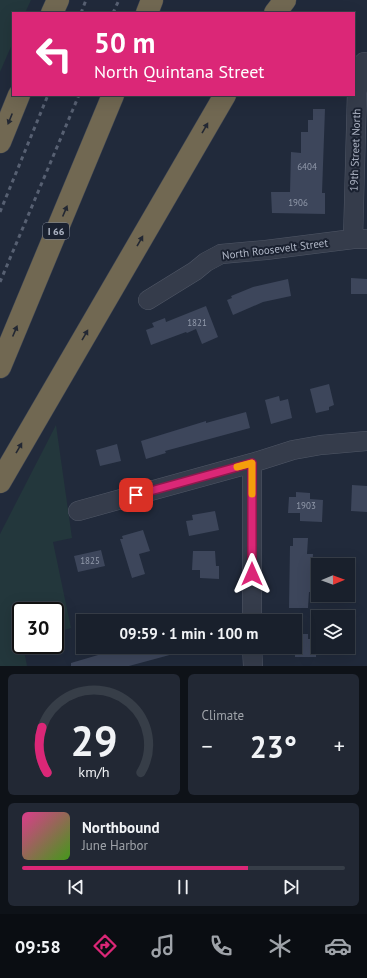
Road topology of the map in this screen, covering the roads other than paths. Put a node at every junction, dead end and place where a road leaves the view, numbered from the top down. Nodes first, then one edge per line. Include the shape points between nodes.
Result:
1 (58, 0) edge
2 (152, 0) edge
3 (273, 0) edge
4 (285, 0) edge
5 (52, 12) edge
6 (147, 12) edge
7 (267, 12) edge
8 (276, 12) edge
9 (364, 62) dead end
10 (19, 96) edge
11 (113, 96) edge
12 (224, 96) edge
13 (0, 142) edge
14 (360, 239) edge
15 (148, 300) dead end
16 (0, 367) edge
17 (367, 441) edge
18 (252, 463) junction
19 (0, 482) edge
20 (78, 511) dead end
21 (252, 614) edge
22 (252, 654) edge
23 (252, 666) edge

1 - 5 highway
2 - 6 highway
3 - 7 highway
4 - 8 highway
9 - 14 street, 19th Street North via 357,92
10 -> 13 highway
16 -> 11 highway, I 66
19 -> 12 highway
14 - 15 street, North Roosevelt Street via 221,254
17 - 18 street via 309,446
18 - 20 street
18 - 21 street
22 - 23 street

